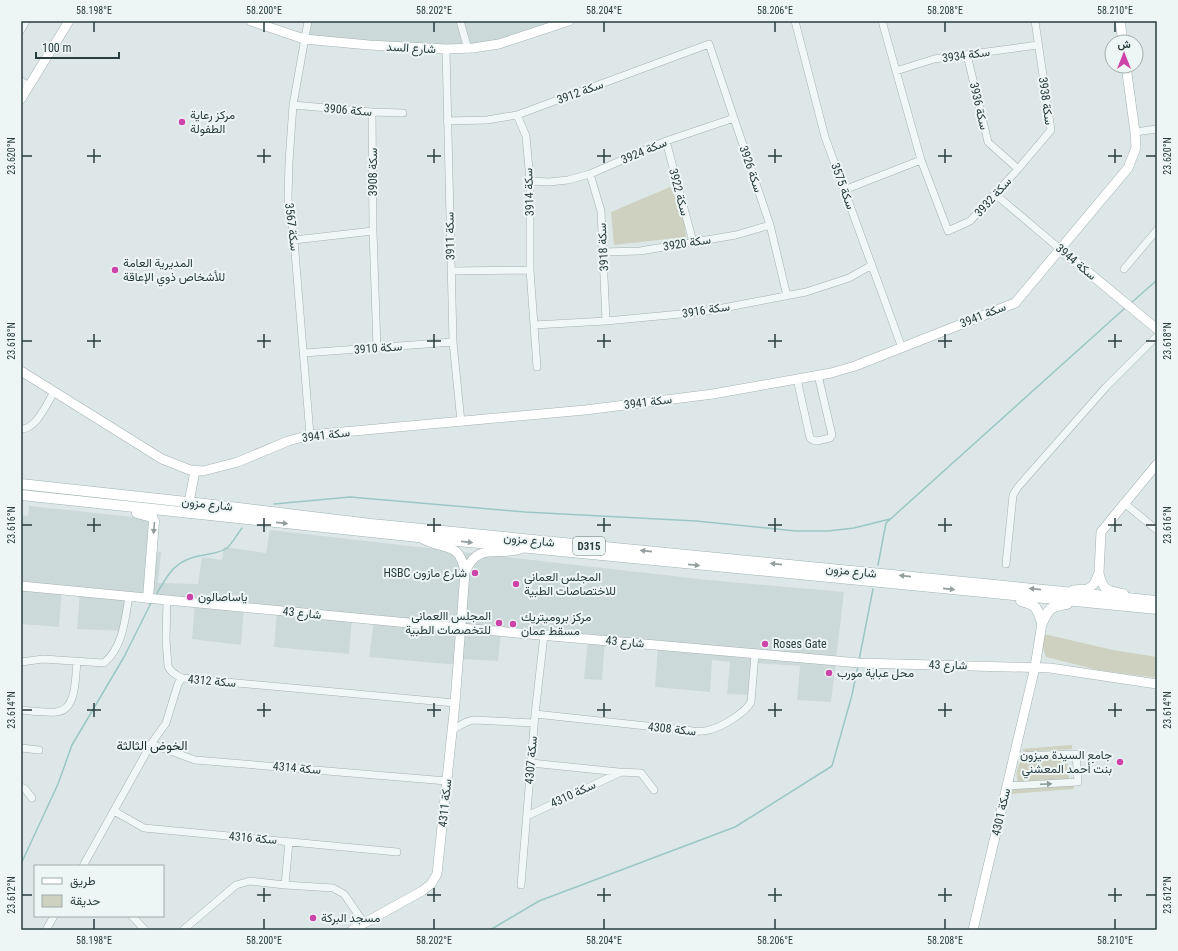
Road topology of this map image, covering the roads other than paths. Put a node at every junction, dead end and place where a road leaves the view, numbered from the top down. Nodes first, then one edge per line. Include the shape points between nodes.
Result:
1 (26, 21) edge
2 (69, 21) edge
3 (251, 21) edge
4 (308, 21) edge
5 (460, 21) edge
6 (568, 21) edge
7 (795, 21) edge
8 (882, 21) edge
9 (1035, 21) edge
10 (1120, 21) edge
11 (21, 30) edge
12 (1122, 34) edge
13 (304, 39) junction
14 (709, 44) joint
15 (1038, 45) junction
16 (446, 49) junction
17 (468, 49) junction
18 (967, 55) junction
19 (896, 71) junction
20 (1127, 74) edge
21 (25, 83) edge
22 (21, 99) edge
23 (293, 105) junction
24 (372, 112) junction
25 (403, 113) dead end
26 (517, 115) junction
27 (734, 118) junction
28 (447, 121) junction
29 (1157, 129) edge
30 (1135, 132) junction
31 (666, 141) junction
32 (922, 160) junction
33 (1018, 169) junction
34 (590, 174) junction
35 (530, 181) junction
36 (844, 190) junction
37 (995, 194) junction
38 (770, 225) junction
39 (1157, 230) edge
40 (373, 231) junction
41 (294, 240) junction
42 (693, 242) junction
43 (1060, 249) junction
44 (603, 252) junction
45 (872, 265) junction
46 (1124, 269) dead end
47 (530, 270) junction
48 (450, 271) junction
49 (787, 296) junction
50 (606, 321) junction
51 (534, 325) junction
52 (1157, 329) edge
53 (1157, 336) edge
54 (453, 342) junction
55 (377, 348) junction
56 (902, 348) junction
57 (304, 353) junction
58 (537, 367) dead end
59 (21, 371) edge
60 (818, 375) junction
61 (797, 379) junction
62 (54, 392) junction
63 (461, 422) junction
64 (21, 428) edge
65 (310, 434) junction
66 (1157, 464) edge
67 (195, 471) junction
68 (21, 484) edge
69 (21, 495) edge
70 (57, 499) junction
71 (189, 502) junction
72 (1124, 503) junction
73 (1157, 530) edge
74 (420, 538) junction
75 (523, 548) junction
76 (1006, 564) dead end
77 (465, 572) junction
78 (1099, 573) junction
79 (21, 586) edge
80 (1054, 591) junction
81 (972, 592) junction
82 (129, 596) junction
83 (148, 598) junction
84 (167, 600) junction
85 (1154, 600) edge
86 (1084, 602) junction
87 (1157, 609) edge
88 (1042, 623) junction
89 (461, 628) junction
90 (544, 635) junction
91 (755, 654) junction
92 (21, 662) edge
93 (77, 662) junction
94 (1035, 667) junction
95 (182, 678) junction
96 (1157, 684) edge
97 (455, 703) junction
98 (21, 710) edge
99 (535, 714) junction
100 (534, 723) junction
101 (452, 730) junction
102 (151, 744) junction
103 (21, 748) edge
104 (39, 750) dead end
105 (1014, 756) junction
106 (531, 763) junction
107 (619, 772) junction
108 (447, 781) junction
109 (1007, 786) junction
110 (21, 787) edge
111 (654, 790) dead end
112 (32, 798) dead end
113 (114, 811) junction
114 (527, 816) junction
115 (289, 842) junction
116 (397, 852) dead end
117 (84, 865) edge
118 (285, 885) junction
119 (521, 886) dead end
120 (53, 917) edge
121 (133, 917) edge
122 (364, 923) junction
123 (47, 929) edge
124 (145, 930) edge
125 (183, 930) edge
126 (352, 930) edge
127 (973, 930) edge

1 - 11 street
2 - 21 street
3 - 13 street, شارع السد
4 - 13 street, سكة 3567
5 - 17 street
6 - 17 street, شارع السد via 499,44
7 - 36 street, سكة 3575 via 824,137
8 - 19 street, سكة 3932
9 - 15 street, سكة 3938
10 - 12 street
13 - 16 street, شارع السد
13 - 23 street, سكة 3567
14 - 26 street, سكة 3912
14 - 27 street, سكة 3926
15 - 18 street, سكة 3934
15 - 33 street, سكة 3938 via 1050,130
16 - 17 street, شارع السد
16 - 28 street, سكة 3911
18 - 19 street, سكة 3934 via 934,59
18 - 33 street, سكة 3936 via 988,142
19 - 32 street, سكة 3932
20 - 30 street, سكة 3941
21 - 22 street
23 - 24 street, سكة 3906
23 - 41 street, سكة 3567 via 288,199
24 - 25 street, سكة 3906
24 - 40 street, سكة 3908
26 - 28 street, سكة 3912 via 487,120
26 - 35 street, سكة 3914 via 526,136
27 - 31 street, سكة 3924
27 - 38 street, سكة 3926
28 - 48 street, سكة 3911
29 - 30 street
30 - 43 street, سكة 3941 via 1136,148 1128,168
31 - 34 street, سكة 3924
31 - 42 street, سكة 3922
32 - 36 street
32 - 37 street, سكة 3932 via 948,231 970,221
33 - 37 street, سكة 3932
34 - 35 street, سكة 3924 via 568,180
34 - 44 street, سكة 3918 via 601,210
35 - 47 street, سكة 3914
36 - 45 street, سكة 3575
37 - 43 street, سكة 3944
38 - 42 street, سكة 3920 via 736,235
38 - 49 street, سكة 3926
39 - 46 street
40 - 41 street
40 - 55 street, سكة 3908
41 - 57 street, سكة 3567
42 - 44 street, سكة 3920 via 640,251
43 - 52 street, سكة 3944
43 - 56 street, سكة 3941 via 1014,303
44 - 50 street, سكة 3918
45 - 49 street, سكة 3916 via 849,278
45 - 56 street, سكة 3575
47 - 48 street
47 - 51 street, سكة 3914
48 - 54 street, سكة 3911
49 - 50 street, سكة 3916 via 702,312
50 - 51 street, سكة 3916
51 - 58 street, سكة 3914
53 - 76 street via 1106,387 1018,487 1013,495
54 - 55 street, سكة 3910
54 - 63 street, سكة 3911
55 - 57 street, سكة 3910
56 - 60 street, سكة 3941 via 855,366
57 - 65 street, سكة 3567
59 - 62 street, سكة 3941
60 - 61 street, سكة 3941
60 - 61 street via 832,435 830,438 815,441 810,438
61 - 63 street, سكة 3941 via 713,394
62 - 64 street via 34,423 28,428
62 - 67 street, سكة 3941 via 162,459
63 - 65 street, سكة 3941
65 - 67 street, سكة 3941 via 238,462
66 - 72 street
67 - 71 street
68 - 71 main road, شارع مزون / D315
69 - 70 main road, شارع مزون / D315
70 -> 74 main road, شارع مزون / D315
70 -> 83 main road via 152,517 154,521
80 -> 71 main road, شارع مزون / D315 via 379,525
72 - 73 street
72 - 78 street via 1101,532
74 -> 75 main road, شارع مزون / D315
74 - 77 street via 455,550 462,559
75 - 77 street via 480,553 471,560
75 -> 81 main road, شارع مزون / D315
77 - 89 street, سكة 4311
78 - 80 street via 1094,584 1088,588
78 - 85 street via 1101,585 1107,590
79 - 82 street, شارع 43
80 - 85 main road, شارع مزون / D315
81 - 86 main road, شارع مزون / D315
81 - 88 main road via 1032,604
82 - 83 street, شارع 43
82 - 93 street via 121,635 106,661 100,664
83 - 84 street, شارع 43
84 - 89 street, شارع 43
84 - 95 street via 168,666 173,673
86 - 87 main road, شارع مزون / D315
86 - 88 main road via 1050,609
88 - 94 street, سكة 4301
89 - 90 street, شارع 43
89 - 97 street, سكة 4311
90 - 91 street, شارع 43
90 - 99 street, سكة 4307
91 - 94 street, شارع 43 via 859,663
91 - 99 street, سكة 4308 via 751,702 748,708 710,730 693,731
92 - 93 street via 43,659
93 - 98 street via 71,703 66,708 56,712
94 - 96 street, شارع 43
94 - 105 street, سكة 4301
95 - 97 street, سكة 4312
95 - 102 street, سكة 4312 via 166,722
97 - 101 street, سكة 4311
99 - 100 street, سكة 4307
100 - 101 street via 474,720 466,721
100 - 106 street, سكة 4307
101 - 108 street, سكة 4311
102 - 108 street, سكة 4314 via 195,760
102 - 113 street, سكة 4312
103 - 104 street
105 - 109 street, سكة 4301
109 -> 105 street via 1078,782 1076,754
106 - 107 street, سكة 4310
106 - 114 street, سكة 4307
107 - 111 street, سكة 4310 via 641,773
107 - 114 street, سكة 4310
108 - 122 street, سكة 4311 via 435,879 422,891
109 - 127 street, سكة 4301
110 - 112 street
113 - 115 street, سكة 4316 via 144,828
113 - 117 street, سكة 4312
114 - 119 street, سكة 4307
115 - 116 street, سكة 4316
115 - 118 street
118 - 122 street via 333,888 344,894
118 - 125 street via 250,881 236,885
120 - 123 street
121 - 124 street
122 - 126 street, سكة 4311

